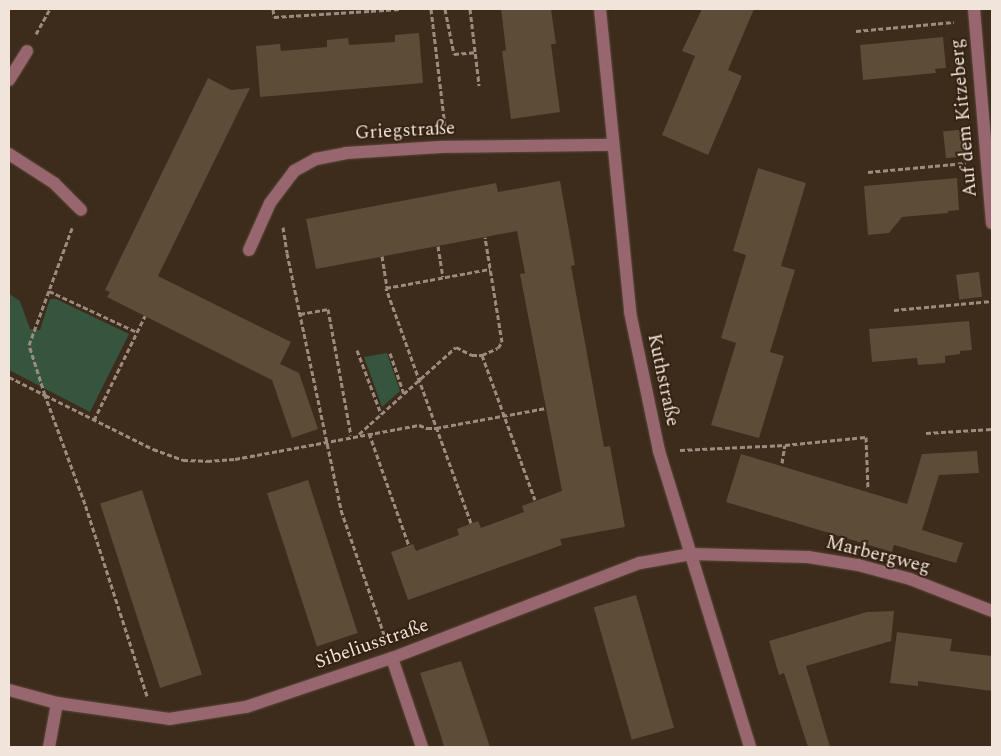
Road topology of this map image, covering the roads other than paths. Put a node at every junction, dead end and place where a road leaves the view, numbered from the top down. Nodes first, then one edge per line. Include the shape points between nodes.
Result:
1 (600, 9) edge
2 (974, 15) edge
3 (27, 50) road end
4 (9, 80) edge
5 (613, 145) junction
6 (9, 154) edge
7 (81, 210) road end
8 (992, 223) edge
9 (249, 250) dead end
10 (691, 554) junction
11 (992, 611) edge
12 (392, 658) junction
13 (9, 690) edge
14 (57, 703) junction
15 (49, 747) edge
16 (422, 747) edge
17 (750, 747) edge

1 - 5 street, Kuthstraße
2 - 8 street, Auf dem Kitzeberg
3 - 4 street
5 - 9 street, Griegstraße via 448,147 346,153 316,160 294,171 278,192
5 - 10 street, Kuthstraße via 630,312 659,451
6 - 7 street via 54,183
10 - 11 street, Marbergweg via 808,557 858,565 910,579
10 - 12 street, Sibeliusstraße via 640,563
10 - 17 street, Kuthstraße
12 - 14 street, Sibeliusstraße via 246,707 170,719
12 - 16 street
13 - 14 street, Sibeliusstraße
14 - 15 street

